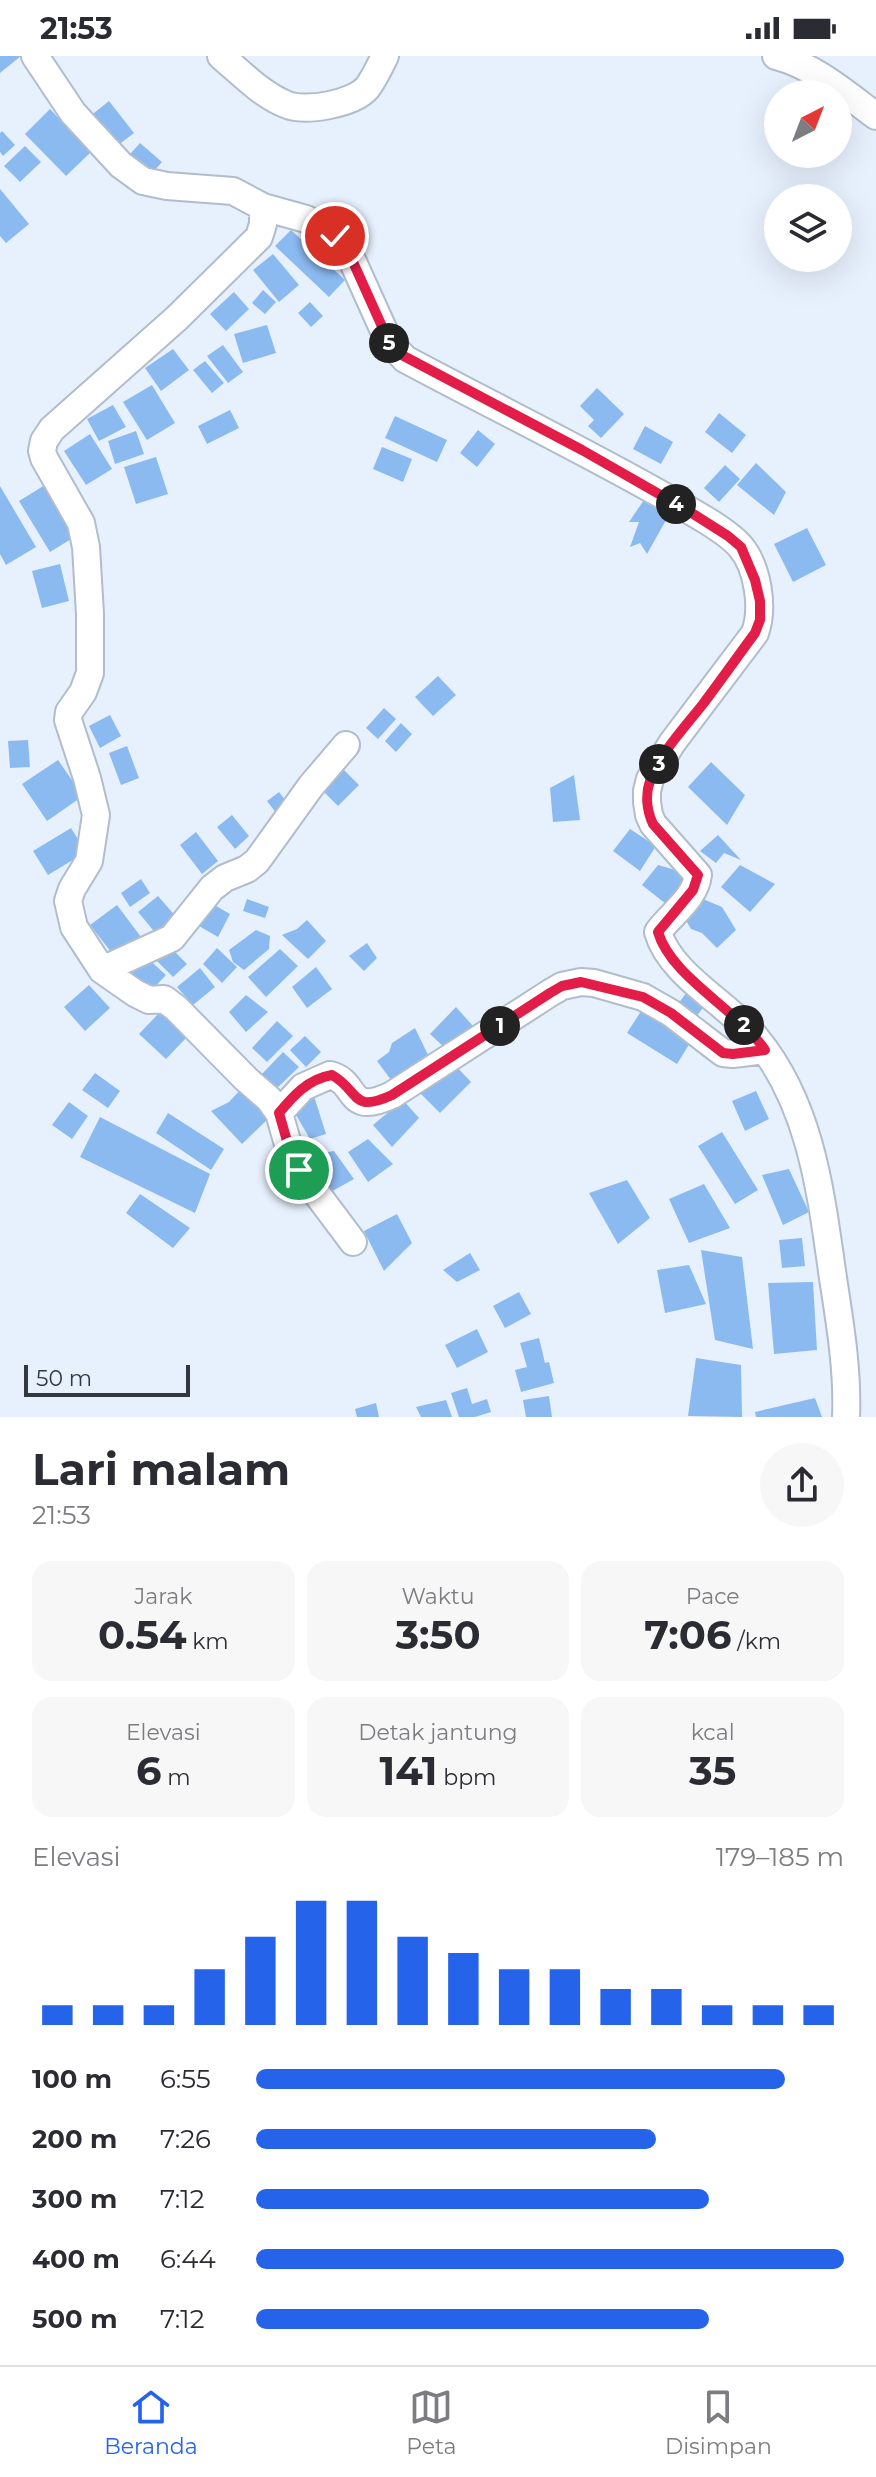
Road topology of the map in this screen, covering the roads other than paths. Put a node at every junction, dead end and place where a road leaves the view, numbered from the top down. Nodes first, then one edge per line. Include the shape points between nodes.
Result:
1 (35, 56) edge
2 (221, 56) edge
3 (385, 56) edge
4 (776, 56) edge
5 (827, 56) edge
6 (824, 80) edge
7 (836, 80) edge
8 (852, 98) edge
9 (876, 116) edge
10 (263, 207) junction
11 (346, 745) dead end
12 (102, 970) junction
13 (765, 1050) junction
14 (279, 1113) junction
15 (353, 1242) dead end
16 (846, 1417) edge

1 - 10 street via 73,113 143,181 233,191
2 - 3 street via 288,106 317,107 351,99 366,89
4 - 6 street
5 - 7 street
8 - 9 street
10 - 12 street via 259,237 52,429 43,445 44,458 81,523 86,547 92,664 68,720 96,815 89,861 68,901 74,927
10 - 13 street via 306,219 335,236 353,262 389,342 405,359 582,450 741,547 755,580 760,620 672,743 650,779 647,802 653,824 698,875 693,890 658,932 665,949
11 - 12 street via 257,861 212,888 172,938
12 - 14 street via 135,993 149,1000 164,999 176,1008
13 - 14 street via 723,1053 643,997 581,982 550,993 376,1103 356,1099 330,1075 303,1087
13 - 16 street via 801,1116 820,1189 846,1373
14 - 15 street via 299,1170

